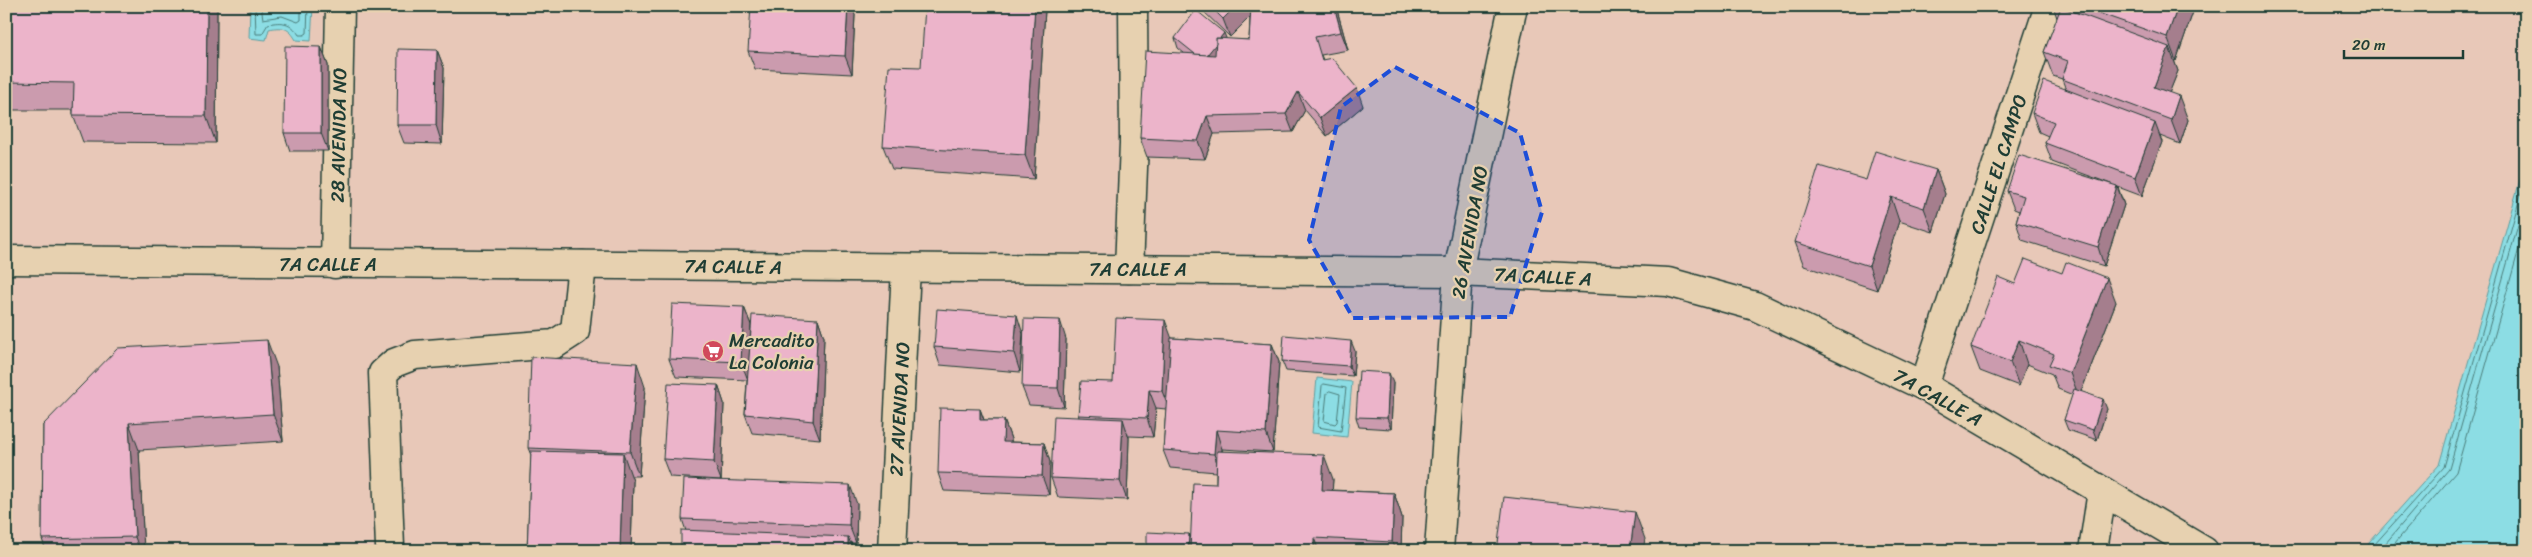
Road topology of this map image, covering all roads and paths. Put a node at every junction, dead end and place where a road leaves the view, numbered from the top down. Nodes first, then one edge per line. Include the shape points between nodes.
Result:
1 (340, 6) edge
2 (1133, 6) edge
3 (1513, 6) edge
4 (2048, 6) edge
5 (6, 260) edge
6 (335, 264) junction
7 (582, 265) junction
8 (906, 268) junction
9 (1129, 269) junction
10 (1458, 272) junction
11 (1924, 386) junction
12 (2102, 491) junction
13 (390, 547) dead end
14 (892, 551) edge
15 (1439, 551) edge
16 (2093, 551) edge
17 (2204, 551) edge

1 - 6 street, 28 AVENIDA NO
2 - 9 street via 1134,143
3 - 10 street, 26 AVENIDA NO
4 - 11 street, CALLE EL CAMPO
5 - 6 street, 7A CALLE A
6 - 7 street, 7A CALLE A
7 - 8 street, 7A CALLE A
7 - 13 street via 575,330 556,344 415,355 394,363 383,373
8 - 9 street, 7A CALLE A
8 - 14 street, 27 AVENIDA NO
9 - 10 street, 7A CALLE A
10 - 11 street, 7A CALLE A via 1668,282 1755,306
10 - 15 street, 26 AVENIDA NO
11 - 12 street, 7A CALLE A
12 - 16 street
12 - 17 street, 7A CALLE A

